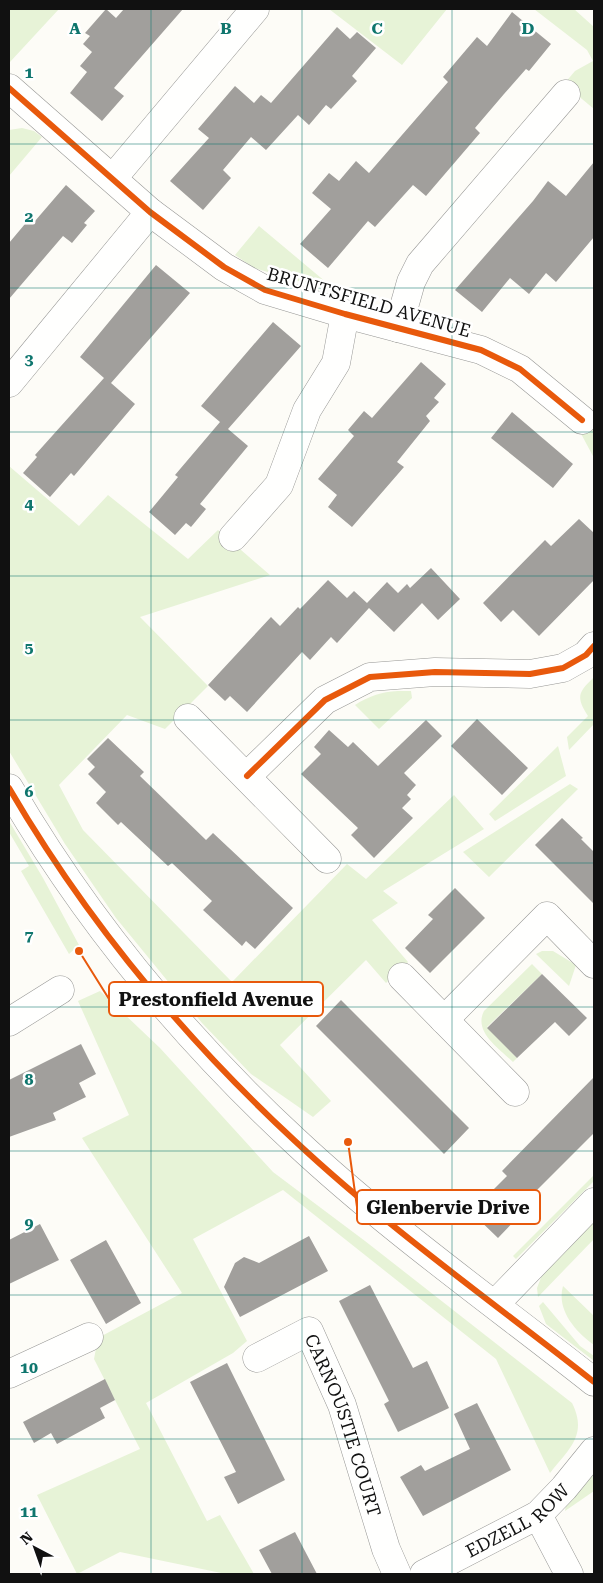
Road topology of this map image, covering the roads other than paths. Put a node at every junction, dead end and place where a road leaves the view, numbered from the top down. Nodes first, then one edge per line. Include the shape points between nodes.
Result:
1 (256, 9) edge
2 (10, 93) edge
3 (566, 94) dead end
4 (113, 178) junction
5 (150, 212) junction
6 (345, 314) junction
7 (398, 328) junction
8 (9, 384) edge
9 (582, 420) dead end
10 (233, 537) dead end
11 (594, 646) edge
12 (188, 718) dead end
13 (247, 776) junction
14 (9, 788) edge
15 (327, 859) dead end
16 (594, 964) edge
17 (402, 977) dead end
18 (60, 990) dead end
19 (444, 1020) junction
20 (9, 1022) edge
21 (515, 1092) dead end
22 (594, 1202) edge
23 (495, 1304) junction
24 (89, 1338) dead end
25 (256, 1358) dead end
26 (9, 1374) edge
27 (594, 1382) edge
28 (594, 1451) edge
29 (538, 1515) junction
30 (397, 1574) edge
31 (424, 1574) edge
32 (569, 1574) edge

1 - 4 street
2 - 4 street, BRUNTSFIELD AVENUE
3 - 7 street, BRUNTSFIELD AVENUE via 420,264 411,282
4 - 5 street, BRUNTSFIELD AVENUE
5 - 6 street, BRUNTSFIELD AVENUE via 224,267 265,290
5 - 8 street
6 - 7 street, BRUNTSFIELD AVENUE
6 - 10 street, BRUNTSFIELD AVENUE via 336,363 308,410 279,485
7 - 9 street, BRUNTSFIELD AVENUE via 480,350 520,369
11 - 13 street via 586,655 562,668 530,674 434,672 370,678 325,700
12 - 13 street
13 - 15 street
14 - 23 street via 76,893 142,979 208,1056 295,1142 369,1206
16 - 19 street via 547,916
17 - 19 street
18 - 20 street
19 - 21 street
22 - 23 street
23 - 27 street
24 - 26 street
25 - 30 street, CARNOUSTIE COURT via 309,1331 342,1405 386,1550
28 - 29 street, EDZELL ROW via 558,1496
29 - 31 street, EDZELL ROW
29 - 32 street

